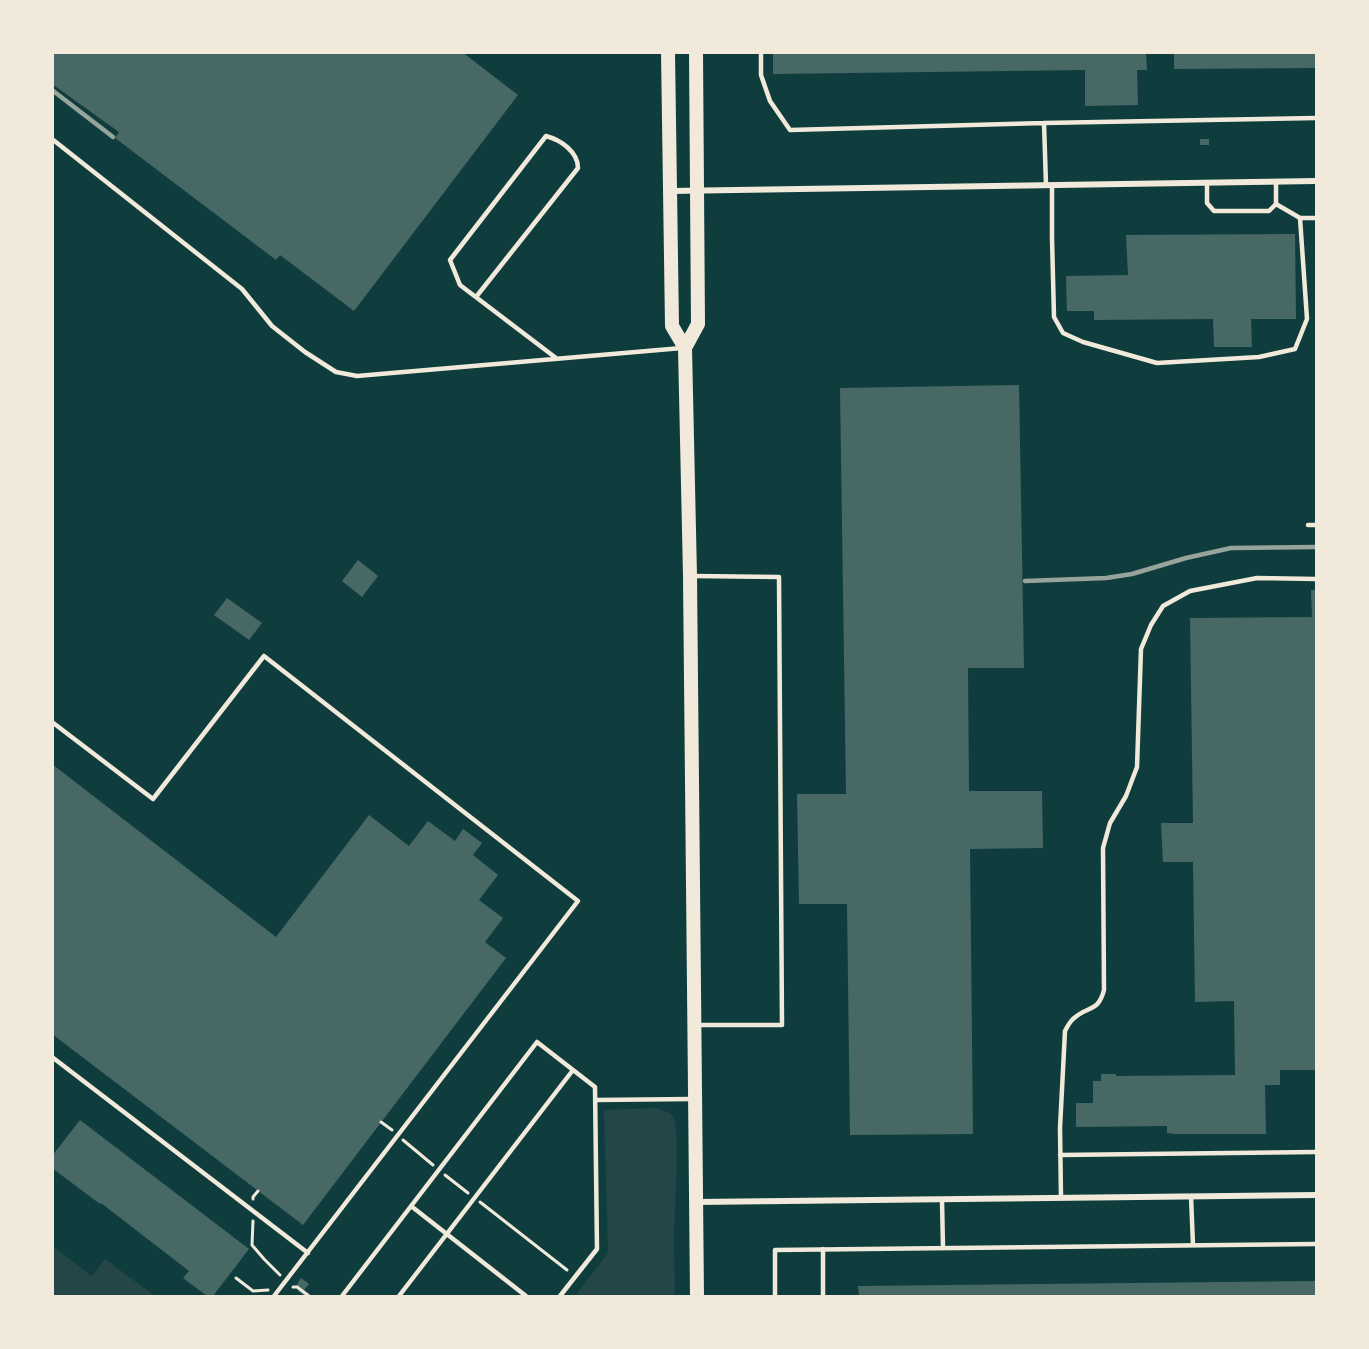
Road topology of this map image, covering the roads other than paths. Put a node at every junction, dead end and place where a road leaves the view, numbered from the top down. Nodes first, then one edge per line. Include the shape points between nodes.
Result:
1 (668, 52) edge
2 (696, 52) edge
3 (761, 52) edge
4 (1317, 118) edge
5 (1044, 123) junction
6 (52, 139) edge
7 (1317, 181) edge
8 (1276, 182) junction
9 (1207, 183) junction
10 (1049, 185) junction
11 (697, 190) junction
12 (671, 191) junction
13 (1276, 204) junction
14 (1300, 218) junction
15 (1317, 218) edge
16 (476, 297) junction
17 (685, 348) junction
18 (556, 358) junction
19 (1308, 525) dead end
20 (1317, 525) edge
21 (690, 576) junction
22 (1317, 579) edge
23 (52, 722) edge
24 (694, 1024) junction
25 (52, 1056) edge
26 (573, 1070) junction
27 (695, 1099) junction
28 (596, 1100) junction
29 (1317, 1152) edge
30 (1060, 1155) junction
31 (1317, 1195) edge
32 (1191, 1196) junction
33 (1061, 1198) junction
34 (942, 1200) junction
35 (696, 1203) junction
36 (411, 1206) junction
37 (446, 1234) junction
38 (1317, 1244) edge
39 (1193, 1245) junction
40 (943, 1248) junction
41 (823, 1249) junction
42 (308, 1252) junction
43 (274, 1296) edge
44 (342, 1296) edge
45 (399, 1296) edge
46 (526, 1296) edge
47 (560, 1296) edge
48 (697, 1296) edge
49 (775, 1296) edge
50 (823, 1296) edge

1 - 12 main road
2 - 11 main road
3 - 5 lane via 761,75 770,100 790,130
4 - 5 lane
5 - 10 lane
6 - 18 lane via 242,289 273,326 336,372 357,376
7 - 8 street
8 - 9 street
8 - 13 lane
9 - 10 street
9 - 13 lane via 1207,203 1214,211 1269,211
10 - 11 street
10 - 14 lane via 1054,316 1063,333 1157,363 1259,357 1295,349 1306,319
11 - 12 street
11 - 17 main road via 698,324
12 - 17 main road via 672,326
13 - 14 lane
14 - 15 lane
16 - 16 lane via 578,168 578,159 553,138 546,136 450,260 460,285
16 - 18 lane
17 - 18 lane
17 - 21 main road
19 - 20 lane
21 - 24 main road
21 - 24 lane via 779,577 782,1025
22 - 30 lane via 1257,578 1190,591 1163,606 1150,625 1141,649 1137,767 1110,823 1103,848 1104,990 1101,1001 1072,1019 1065,1031
23 - 42 lane via 153,799 264,656 578,901
24 - 27 main road
25 - 42 lane
26 - 28 lane via 596,1087
26 - 36 lane via 537,1042
26 - 37 lane
27 - 28 lane
27 - 35 main road
28 - 47 lane via 597,1249
29 - 30 lane
30 - 33 lane
31 - 32 street
32 - 33 street
32 - 39 lane
33 - 34 street
34 - 35 street
34 - 40 lane
35 - 48 main road
36 - 37 lane
36 - 44 lane
37 - 45 lane
37 - 46 lane
38 - 39 lane
39 - 40 lane
40 - 41 lane
41 - 49 lane via 775,1250
41 - 50 lane
42 - 43 lane

